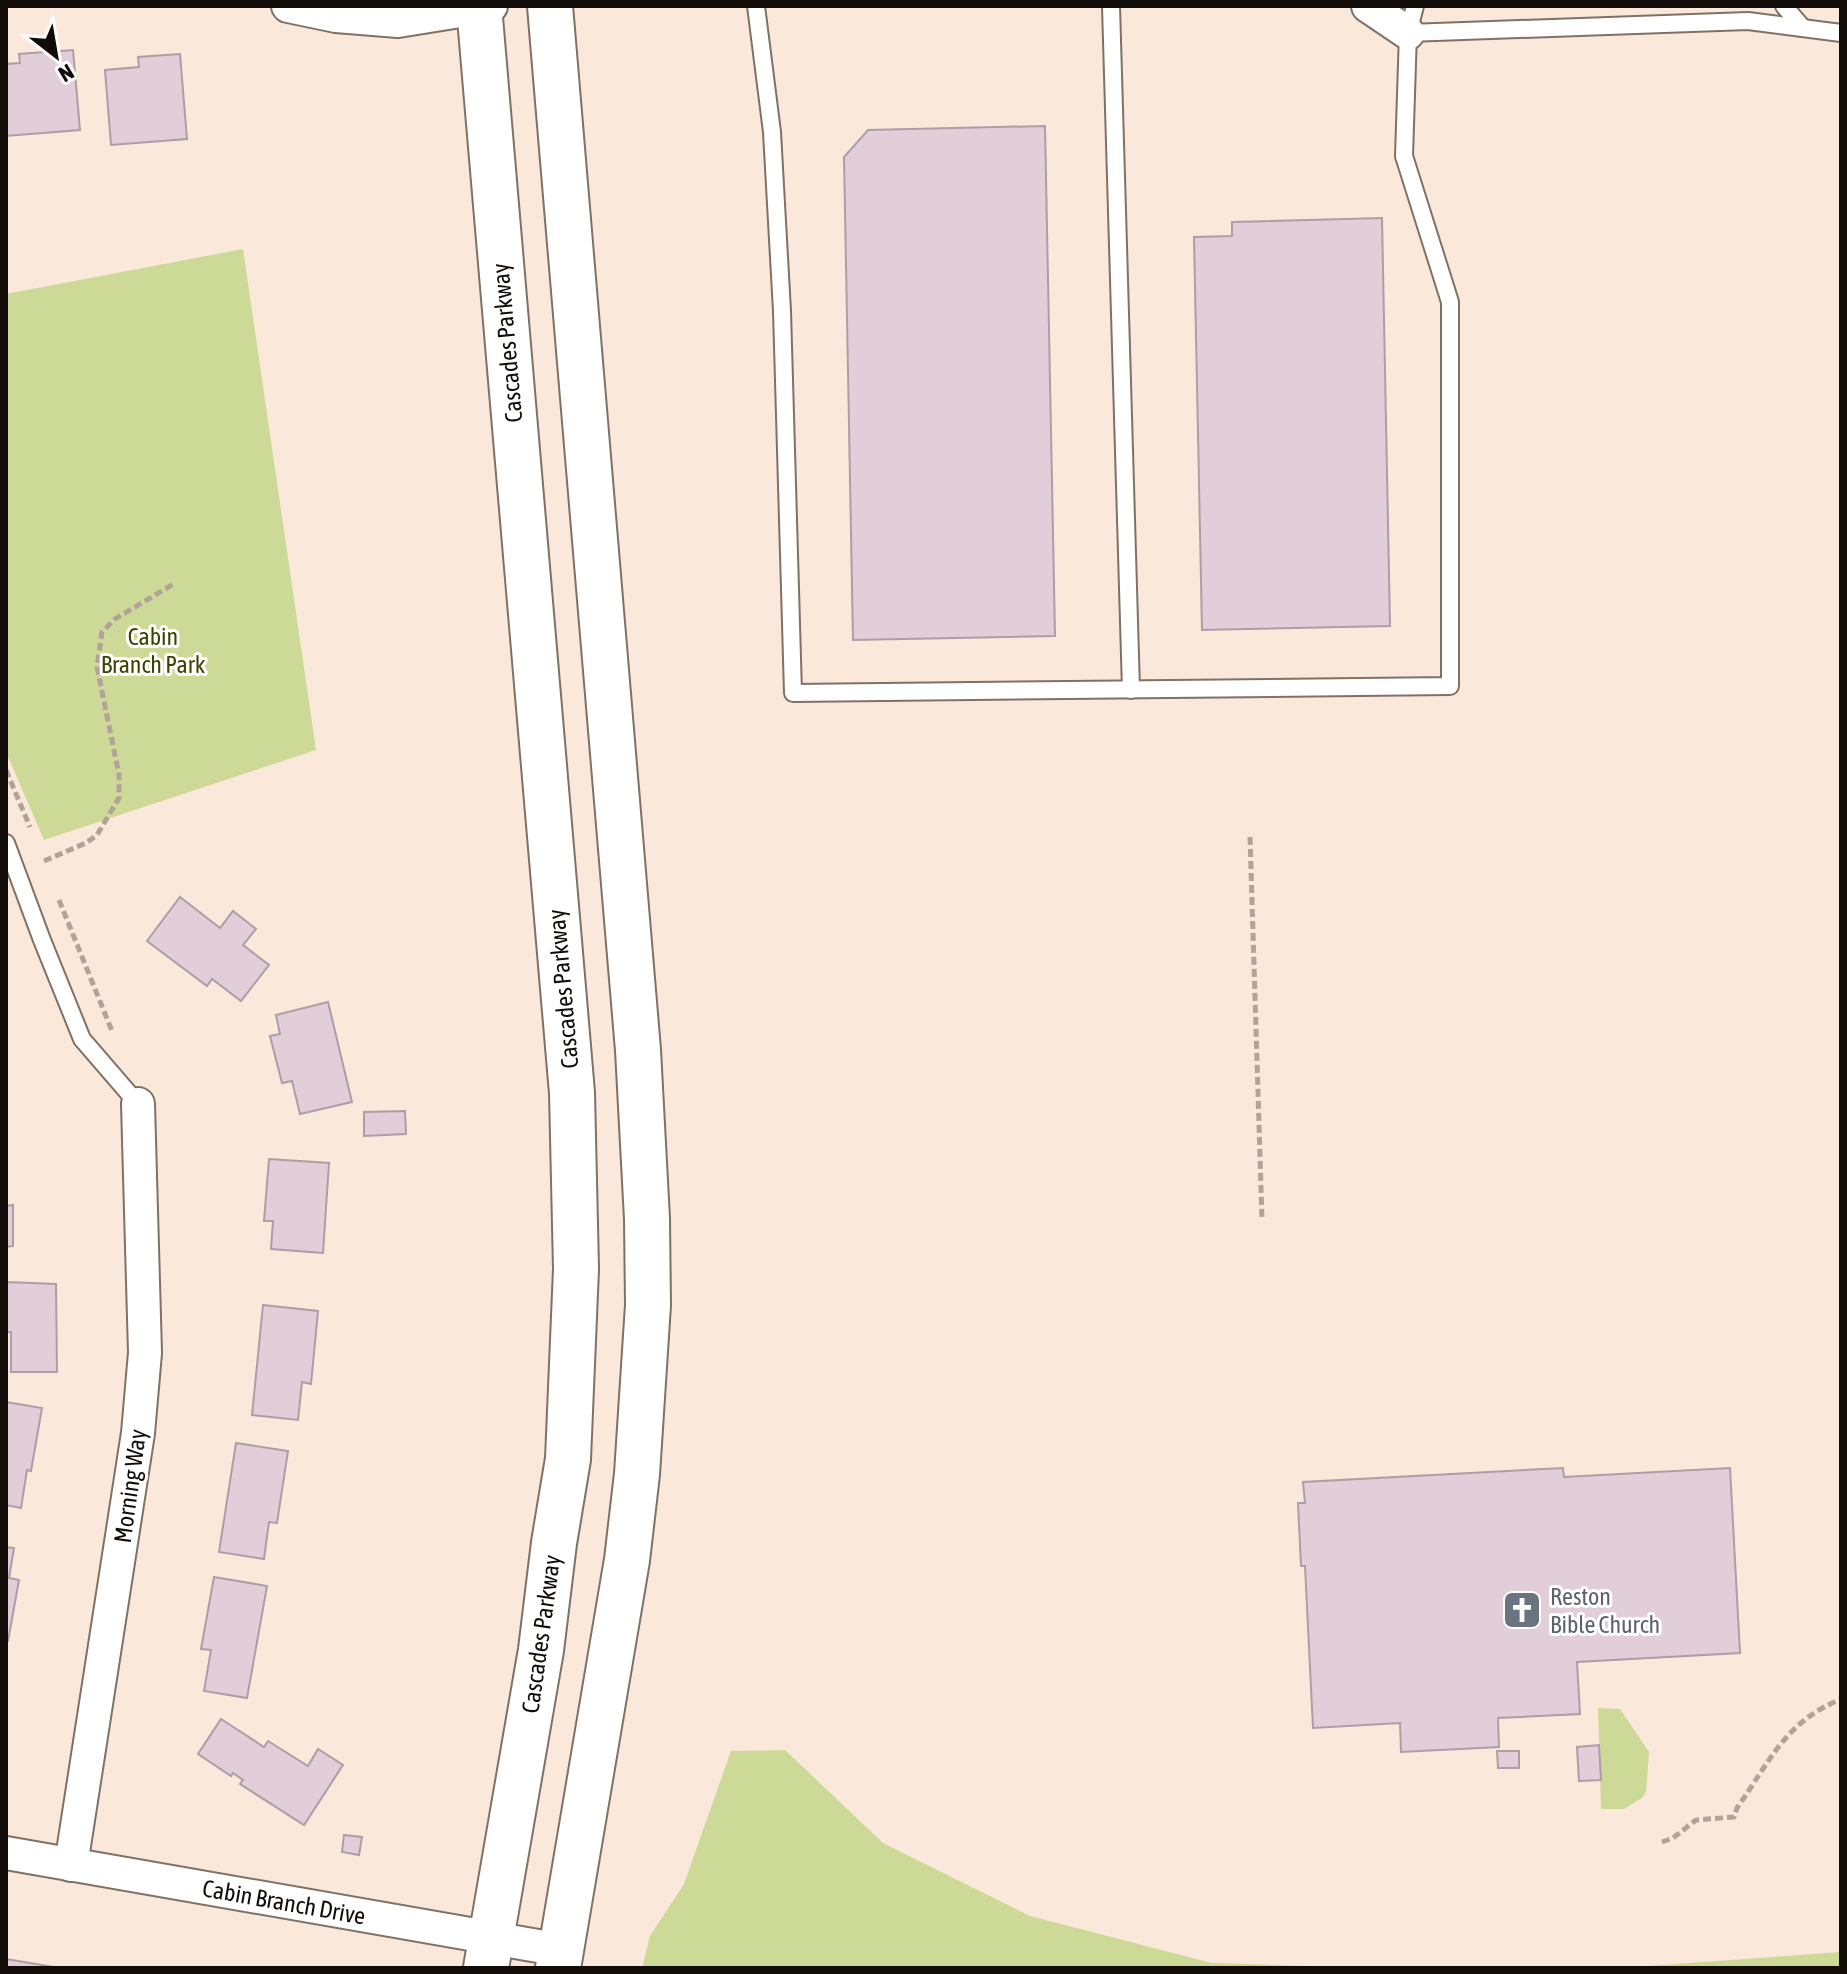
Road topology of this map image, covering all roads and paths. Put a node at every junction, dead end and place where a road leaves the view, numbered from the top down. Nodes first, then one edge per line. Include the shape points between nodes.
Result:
1 (288, 6) edge
2 (550, 6) edge
3 (756, 6) edge
4 (1111, 6) edge
5 (1368, 6) edge
6 (1784, 6) edge
7 (483, 7) edge
8 (1412, 19) edge
9 (1803, 28) junction
10 (1841, 33) edge
11 (175, 583) dead end
12 (1131, 690) junction
13 (6, 770) edge
14 (33, 835) dead end
15 (1250, 837) dead end
16 (6, 843) edge
17 (38, 848) dead end
18 (44, 861) junction
19 (49, 875) dead end
20 (55, 888) dead end
21 (115, 1038) dead end
22 (138, 1104) joint
23 (1262, 1220) dead end
24 (1841, 1699) edge
25 (1662, 1842) dead end
26 (6, 1853) edge
27 (71, 1865) junction
28 (488, 1953) edge
29 (560, 1959) edge

1 - 7 street via 398,21
2 - 29 main road via 638,1050 647,1234 645,1377 627,1560
3 - 12 lane via 772,132 781,281 793,693
4 - 12 lane
5 - 8 street
6 - 9 lane
7 - 28 main road, Cascades Parkway via 572,1093 576,1269 568,1459
8 - 9 lane via 1748,21
8 - 12 lane via 1404,156 1450,302 1450,686
9 - 10 lane
11 - 18 path via 102,632 97,667 119,798 97,835
13 - 14 path
15 - 23 path
16 - 22 lane via 82,1039
17 - 18 path
18 - 19 path
20 - 21 path
22 - 27 street, Morning Way via 145,1353 138,1433
24 - 25 path via 1791,1730 1734,1817 1696,1820
26 - 27 street, Cabin Branch Drive
27 - 28 street, Cabin Branch Drive
28 - 29 street, Cabin Branch Drive

